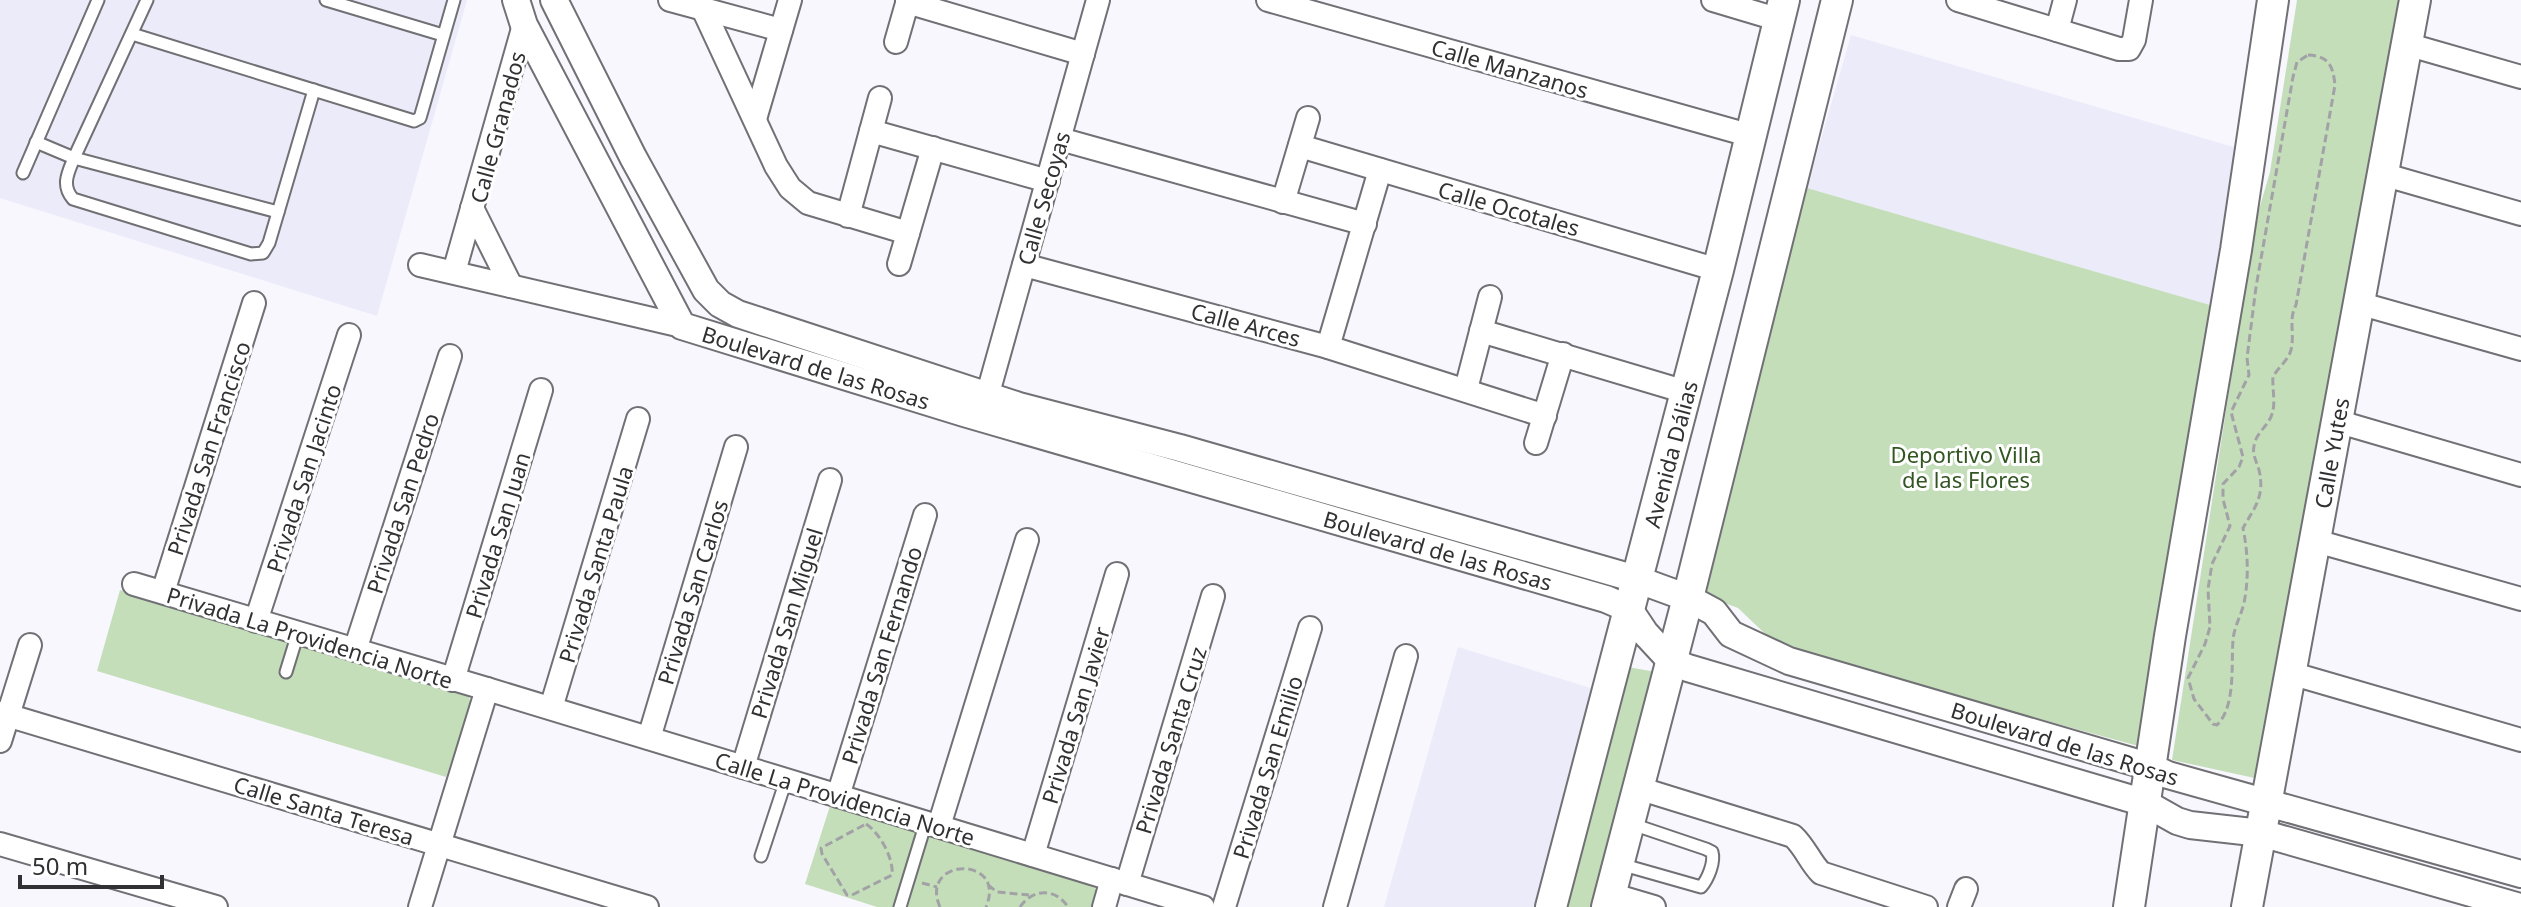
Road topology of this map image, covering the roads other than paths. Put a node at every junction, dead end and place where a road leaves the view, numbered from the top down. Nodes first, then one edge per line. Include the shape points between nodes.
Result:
1 (98, 0) edge
2 (147, 0) edge
3 (326, 0) edge
4 (454, 0) edge
5 (554, 0) edge
6 (670, 0) edge
7 (790, 0) edge
8 (1098, 0) edge
9 (1268, 0) edge
10 (1713, 0) edge
11 (1837, 0) edge
12 (1958, 0) edge
13 (2065, 0) edge
14 (2141, 0) edge
15 (2415, 0) edge
16 (908, 1) edge
17 (2274, 1) edge
18 (970, 10) edge
19 (1782, 10) edge
20 (704, 11) junction
21 (520, 12) edge
22 (781, 30) junction
23 (2057, 30) junction
24 (132, 34) junction
25 (443, 35) junction
26 (896, 42) dead end
27 (2406, 44) junction
28 (1083, 54) junction
29 (2521, 77) edge
30 (314, 90) junction
31 (880, 98) dead end
32 (1308, 118) dead end
33 (755, 119) junction
34 (871, 131) junction
35 (1752, 136) junction
36 (1060, 139) junction
37 (36, 142) junction
38 (1300, 146) junction
39 (933, 148) junction
40 (74, 158) junction
41 (1380, 170) junction
42 (23, 173) dead end
43 (2382, 174) junction
44 (1048, 181) junction
45 (1283, 202) junction
46 (472, 208) junction
47 (278, 212) junction
48 (2521, 214) edge
49 (848, 216) junction
50 (1365, 224) junction
51 (908, 233) junction
52 (899, 264) dead end
53 (420, 265) dead end
54 (1024, 265) junction
55 (1718, 270) junction
56 (454, 272) junction
57 (511, 286) junction
58 (1490, 297) dead end
59 (254, 303) dead end
60 (2358, 303) junction
61 (682, 326) junction
62 (1481, 331) junction
63 (349, 335) dead end
64 (1328, 347) junction
65 (2521, 349) edge
66 (1563, 354) junction
67 (450, 356) dead end
68 (1466, 389) junction
69 (541, 390) dead end
70 (1686, 392) junction
71 (984, 407) junction
72 (1545, 416) junction
73 (638, 419) dead end
74 (2336, 421) junction
75 (1536, 443) dead end
76 (736, 447) dead end
77 (2521, 475) edge
78 (830, 480) dead end
79 (925, 515) dead end
80 (1027, 540) dead end
81 (2316, 541) junction
82 (1117, 574) dead end
83 (1636, 579) junction
84 (134, 584) dead end
85 (163, 592) junction
86 (1213, 596) dead end
87 (1688, 598) junction
88 (2521, 599) edge
89 (1629, 609) junction
90 (256, 621) junction
91 (1310, 628) dead end
92 (298, 633) junction
93 (30, 645) dead end
94 (355, 650) junction
95 (1406, 656) dead end
96 (1671, 661) junction
97 (286, 672) dead end
98 (2290, 673) junction
99 (453, 680) junction
100 (487, 689) junction
101 (551, 708) junction
102 (4, 714) edge
103 (649, 738) junction
104 (2521, 740) edge
105 (0, 741) edge
106 (743, 767) junction
107 (2151, 767) junction
108 (786, 780) junction
109 (1638, 788) junction
110 (838, 796) junction
111 (2266, 802) junction
112 (2145, 803) junction
113 (1629, 823) junction
114 (932, 824) junction
115 (2261, 833) junction
116 (0, 844) edge
117 (438, 844) junction
118 (1033, 855) junction
119 (761, 856) dead end
120 (1618, 863) junction
121 (2521, 874) edge
122 (1120, 882) junction
123 (1608, 900) edge
124 (216, 907) edge
125 (420, 907) edge
126 (647, 907) edge
127 (900, 907) edge
128 (1104, 907) edge
129 (1203, 907) edge
130 (1224, 907) edge
131 (1335, 907) edge
132 (1551, 907) edge
133 (1654, 907) edge
134 (1926, 907) edge
135 (2129, 907) edge
136 (2247, 907) edge
137 (2520, 907) edge

1 - 37 lane
2 - 24 lane
3 - 25 lane
4 - 25 lane
5 - 71 street, Boulevard de las Rosas via 690,261 720,304
6 - 20 street
7 - 22 street
8 - 28 street, Calle Secoyas
9 - 35 street, Calle Manzanos
10 - 19 street
11 - 87 main road
12 - 23 street
13 - 23 street
14 - 23 street via 2129,49
15 - 27 main road, Calle Yutes
16 - 18 street
16 - 26 street
17 - 107 main road via 2267,153 2236,250
18 - 28 street
19 - 35 main road, Avenida Dálias
20 - 22 street
20 - 33 street
21 - 46 street, Calle Granados
21 - 61 street, Boulevard de las Rosas
22 - 33 street
24 - 30 lane
24 - 40 lane
25 - 30 lane via 420,118 414,121
27 - 29 street
27 - 43 main road, Calle Yutes
28 - 36 street, Calle Secoyas
30 - 47 lane
31 - 34 street
32 - 38 street
33 - 49 street via 790,188 808,203
34 - 39 street
34 - 49 street
35 - 55 main road, Avenida Dálias
36 - 44 street, Calle Secoyas
36 - 45 street
37 - 40 lane
37 - 42 lane
38 - 41 street, Calle Ocotales
38 - 45 street
39 - 44 street
39 - 51 street
40 - 47 lane
40 - 47 lane via 66,180 73,199 251,254 263,253
41 - 50 street
41 - 55 street, Calle Ocotales
43 - 48 street
43 - 60 main road, Calle Yutes
44 - 54 street, Calle Secoyas
45 - 50 street
46 - 56 street
46 - 57 street, Calle Granados
49 - 51 street
50 - 64 street
51 - 52 street
53 - 56 street
54 - 64 street, Calle Arces
54 - 71 street, Calle Secoyas
55 - 70 main road, Avenida Dálias
56 - 57 street
57 - 61 street
58 - 62 street
59 - 85 street, Privada San Francisco
60 - 65 street
60 - 74 main road, Calle Yutes
61 - 71 street, Boulevard de las Rosas
62 - 66 street
62 - 68 street
63 - 90 street, Privada San Jacinto
64 - 68 street, Calle Arces
66 - 70 street
66 - 72 street
67 - 94 street, Privada San Pedro
68 - 72 street, Calle Arces
69 - 99 street, Privada San Juan
70 - 83 main road, Avenida Dálias
71 - 83 street, Boulevard de las Rosas via 1019,406 1180,448
71 - 89 street, Boulevard de las Rosas
72 - 75 street
73 - 101 street, Privada Santa Paula
74 - 77 street
74 - 81 main road, Calle Yutes
76 - 103 street, Privada San Carlos
78 - 106 street, Privada San Miguel
79 - 110 street, Privada San Fernando
80 - 114 street
81 - 88 street
81 - 98 main road, Calle Yutes
82 - 118 street, Privada San Javier
83 - 87 street, Boulevard de las Rosas
83 - 89 main road, Avenida Dálias
84 - 85 street, Privada La Providencia Norte
85 - 90 street, Privada La Providencia Norte
86 - 122 street, Privada Santa Cruz
87 - 96 main road
87 - 107 street, Boulevard de las Rosas via 1714,612 1731,634 1789,661
89 - 96 street, Boulevard de las Rosas
89 - 132 main road, Avenida Dálias
90 - 92 street, Privada La Providencia Norte
91 - 130 street, Privada San Emilio
92 - 94 street, Privada La Providencia Norte
92 - 97 lane
93 - 102 street
94 - 99 street, Privada La Providencia Norte
95 - 131 street
96 - 109 main road
96 - 112 street, Boulevard de las Rosas
98 - 104 street
98 - 111 main road, Calle Yutes
99 - 100 street, Privada La Providencia Norte
100 - 101 street, Calle La Providencia Norte
100 - 117 street
101 - 103 street, Calle La Providencia Norte
102 - 105 street
102 - 117 street, Calle Santa Teresa
103 - 106 street, Calle La Providencia Norte
106 - 108 street, Calle La Providencia Norte
107 - 111 street, Boulevard de las Rosas
107 - 112 main road
108 - 110 street, Calle La Providencia Norte
108 - 119 lane
109 - 113 main road
109 - 134 street via 1793,836 1821,873
110 - 114 street, Calle La Providencia Norte
111 - 115 main road, Calle Yutes
111 - 121 street, Boulevard de las Rosas
112 - 115 street, Boulevard de las Rosas via 2190,825
112 - 135 main road
113 - 120 main road
113 - 120 lane via 1706,849 1714,857 1701,887
114 - 118 street, Calle La Providencia Norte
114 - 127 lane
115 - 136 main road, Calle Yutes
115 - 137 street, Boulevard de las Rosas
116 - 124 street
117 - 125 street
117 - 126 street, Calle Santa Teresa
118 - 122 street, Calle La Providencia Norte
120 - 123 main road
122 - 128 street, Privada Santa Cruz
122 - 129 street, Calle La Providencia Norte
123 - 133 street

